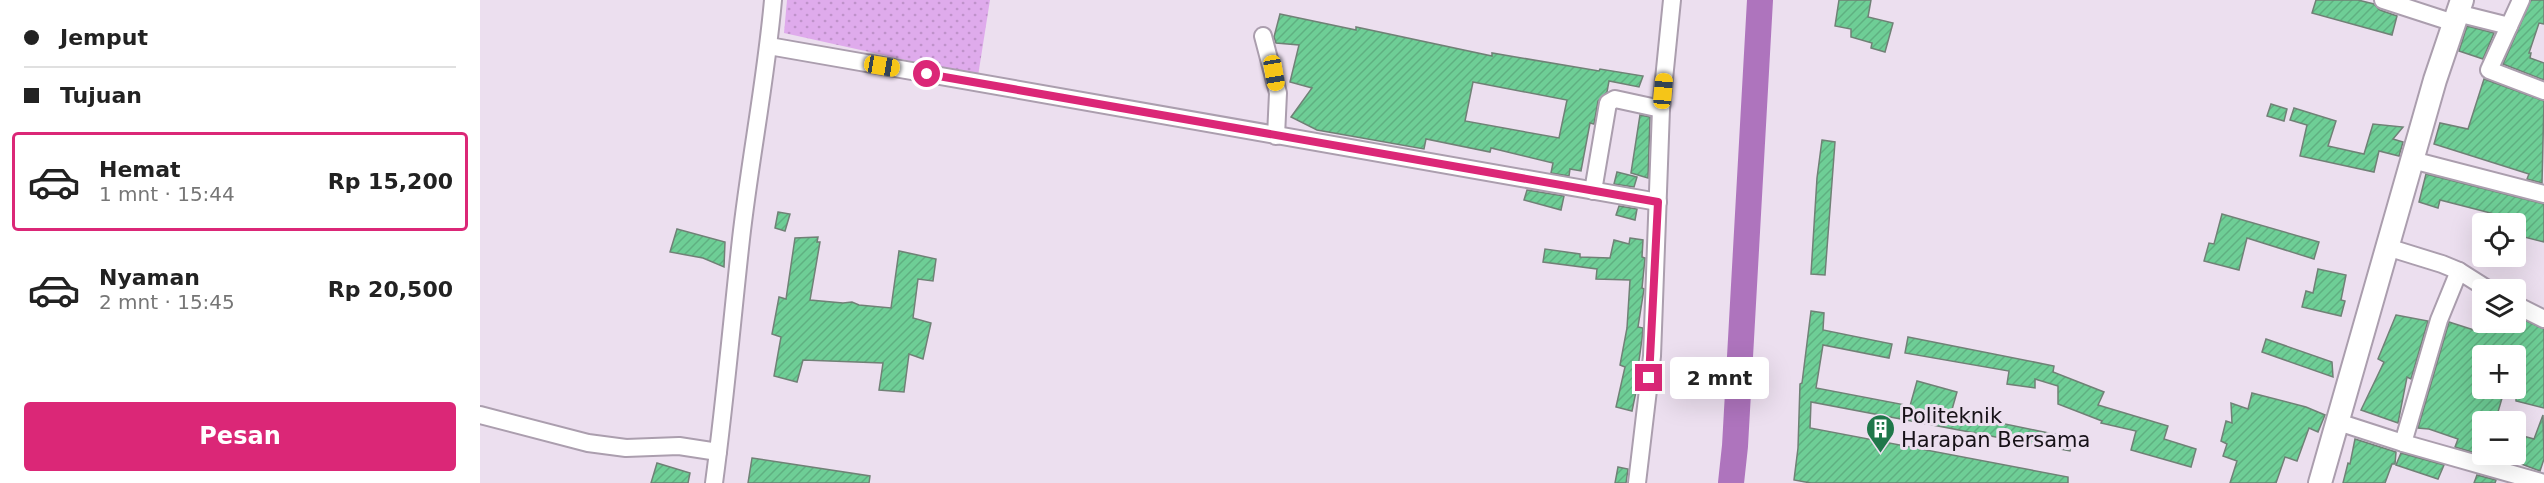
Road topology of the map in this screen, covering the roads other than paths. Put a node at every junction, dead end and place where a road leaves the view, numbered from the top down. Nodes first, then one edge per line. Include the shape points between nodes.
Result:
1 (773, 0) edge
2 (1672, 0) edge
3 (2383, 0) edge
4 (2521, 0) edge
5 (2458, 12) edge
6 (2509, 26) junction
7 (1263, 36) dead end
8 (769, 46) junction
9 (2544, 91) edge
10 (1661, 109) junction
11 (1276, 136) junction
12 (2412, 160) junction
13 (1593, 191) junction
14 (2544, 194) edge
15 (1658, 202) junction
16 (2398, 250) junction
17 (2459, 271) junction
18 (2472, 279) edge
19 (2526, 310) edge
20 (2544, 319) edge
21 (480, 415) edge
22 (2338, 423) junction
23 (2403, 443) junction
24 (718, 452) junction
25 (714, 483) edge
26 (1637, 483) edge
27 (2320, 483) edge
28 (2544, 483) edge

1 - 8 street
2 - 10 street
3 - 5 street
4 - 6 street
5 - 6 street
5 - 12 main road
6 - 9 street via 2490,70
7 - 11 street via 1278,93
8 - 11 street
8 - 24 street via 741,239
10 - 13 street via 1615,99 1608,103
10 - 15 street
11 - 13 street
12 - 14 street
12 - 16 main road
13 - 15 street
15 - 26 street via 1652,356
16 - 17 street
16 - 22 main road
17 - 18 street
17 - 23 street via 2439,320
19 - 20 street
21 - 24 street via 588,443 626,448 679,446
22 - 23 street
22 - 27 main road
23 - 28 street
24 - 25 street

